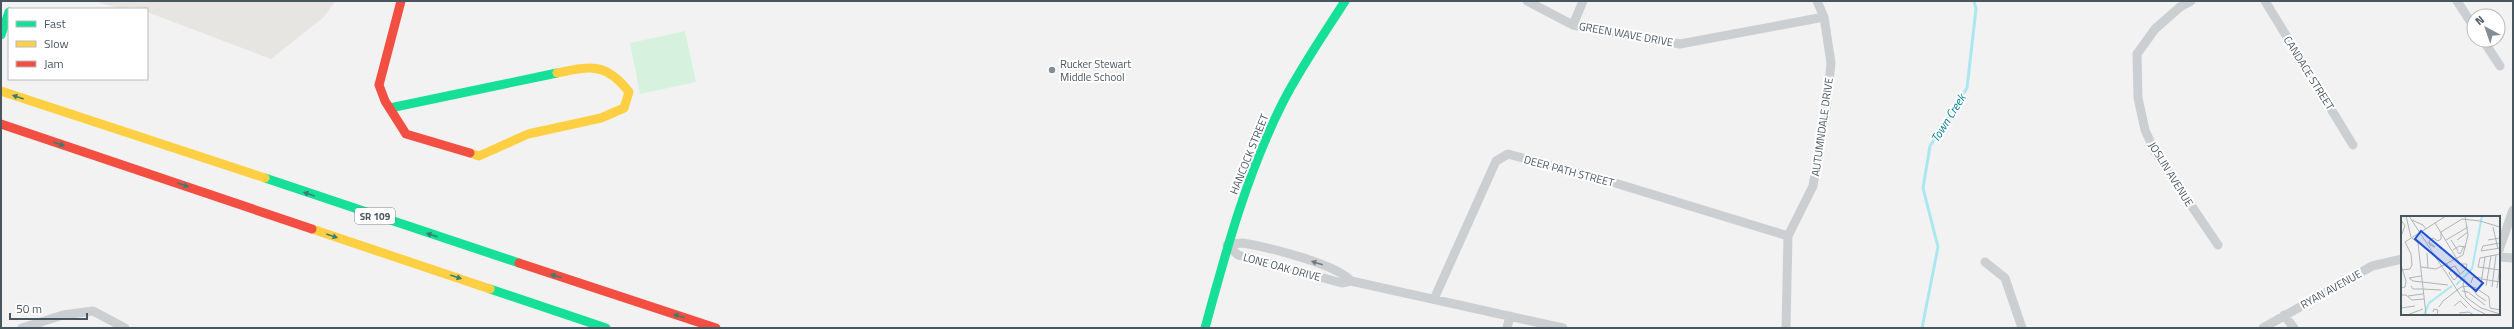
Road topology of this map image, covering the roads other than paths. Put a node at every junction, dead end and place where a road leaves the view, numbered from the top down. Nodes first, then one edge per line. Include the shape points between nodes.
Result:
1 (401, 1) edge
2 (1345, 1) edge
3 (1527, 1) edge
4 (1583, 1) edge
5 (1818, 1) edge
6 (2191, 1) edge
7 (2265, 1) edge
8 (2457, 1) edge
9 (8, 13) edge
10 (2466, 15) edge
11 (1824, 17) junction
12 (1573, 25) junction
13 (1, 35) edge
14 (2488, 48) edge
15 (2500, 66) dead end
16 (1, 91) edge
17 (390, 108) junction
18 (1, 124) edge
19 (2353, 145) dead end
20 (2513, 210) edge
21 (1788, 236) junction
22 (1227, 245) junction
23 (2218, 245) dead end
24 (2500, 247) edge
25 (2500, 257) edge
26 (2513, 258) edge
27 (2401, 259) edge
28 (1985, 262) dead end
29 (1351, 281) junction
30 (1434, 299) junction
31 (2284, 315) junction
32 (1510, 316) junction
33 (22, 328) edge
34 (125, 328) edge
35 (606, 328) edge
36 (716, 328) edge
37 (1205, 328) edge
38 (1507, 328) edge
39 (1563, 328) edge
40 (1786, 328) edge
41 (2022, 328) edge
42 (2263, 328) edge
43 (2294, 328) edge

1 - 17 main road via 379,85
2 - 22 main road, HANCOCK STREET via 1283,102
3 - 12 street, GREEN WAVE DRIVE
4 - 12 street
5 - 11 street, AUTUMNDALE DRIVE
6 - 23 street, JOSLIN AVENUE via 2180,7 2155,29 2137,54 2138,98 2145,130 2155,152
7 - 19 street, CANDACE STREET
8 - 10 street
9 - 13 main road
11 - 12 street, GREEN WAVE DRIVE via 1680,44
11 - 21 street, AUTUMNDALE DRIVE via 1831,62 1822,143 1813,186
14 - 15 street
36 -> 16 main road, SR 109
17 - 17 main road via 406,134 479,156 528,134 601,118 624,108 629,92 620,80 606,70 589,66
18 -> 35 main road
20 - 24 street
21 - 30 street, DEER PATH STREET via 1615,183 1508,154 1496,162
21 - 40 street, AUTUMNDALE DRIVE
22 - 29 street, LONE OAK DRIVE via 1238,255 1342,283
29 -> 22 street, LONE OAK DRIVE via 1344,273 1320,263 1241,243
22 - 37 main road, HANCOCK STREET
25 - 26 street
27 - 31 street, RYAN AVENUE via 2372,266
28 - 41 street via 2005,278
29 - 30 street, LONE OAK DRIVE
30 - 32 street, LONE OAK DRIVE
31 - 42 street, RYAN AVENUE
31 - 43 street
32 - 38 street
32 - 39 street, LONE OAK DRIVE
33 - 34 street via 63,315 94,311

